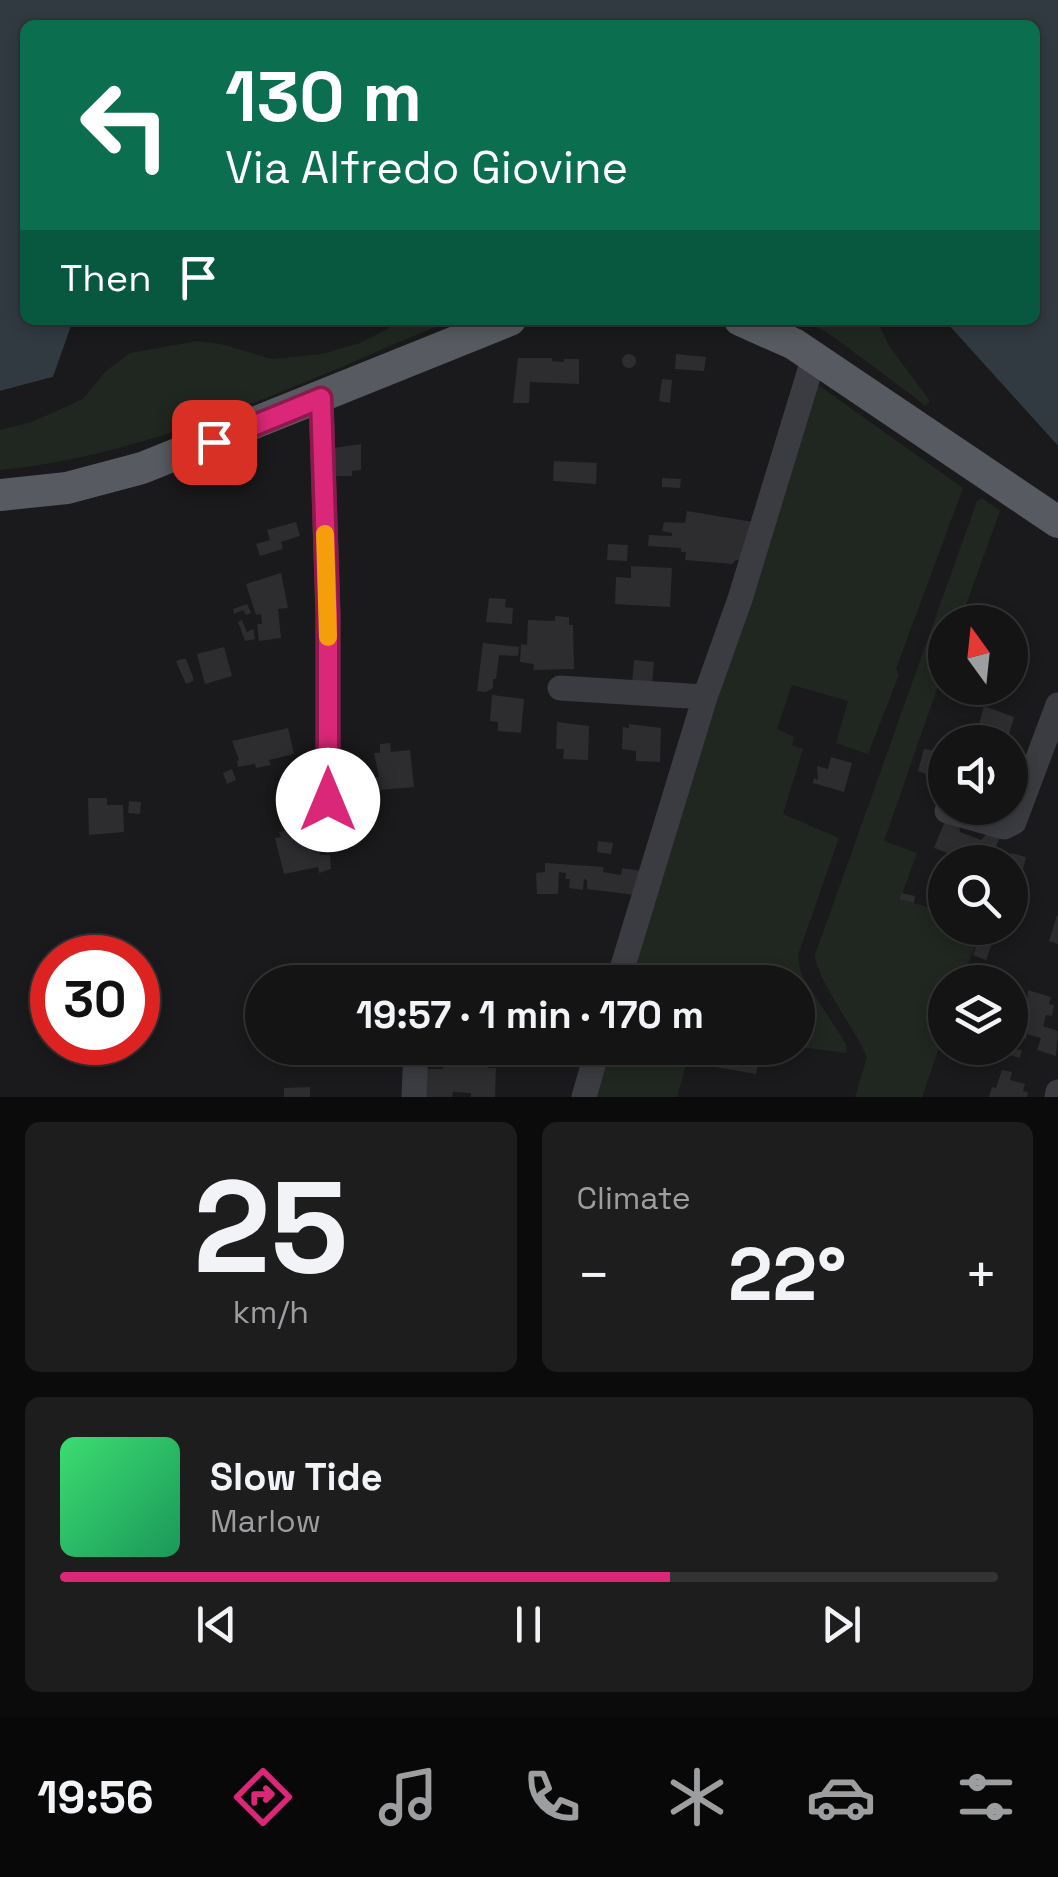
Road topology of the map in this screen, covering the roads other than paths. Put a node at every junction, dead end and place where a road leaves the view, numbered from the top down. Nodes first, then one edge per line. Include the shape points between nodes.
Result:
1 (498, 325) edge
2 (751, 325) edge
3 (814, 357) junction
4 (321, 398) junction
5 (0, 495) edge
6 (1058, 522) edge
7 (560, 688) dead end
8 (705, 697) junction
9 (1058, 705) edge
10 (1028, 785) edge
11 (328, 800) dead end
12 (623, 965) edge
13 (415, 1065) edge
14 (593, 1065) edge
15 (414, 1097) edge
16 (584, 1097) edge

1 - 4 main road
2 - 3 main road
3 - 6 main road
3 - 8 street
4 - 5 main road via 124,474
4 - 11 street
7 - 8 street
8 - 12 street
9 - 10 street
13 - 15 street
14 - 16 street

